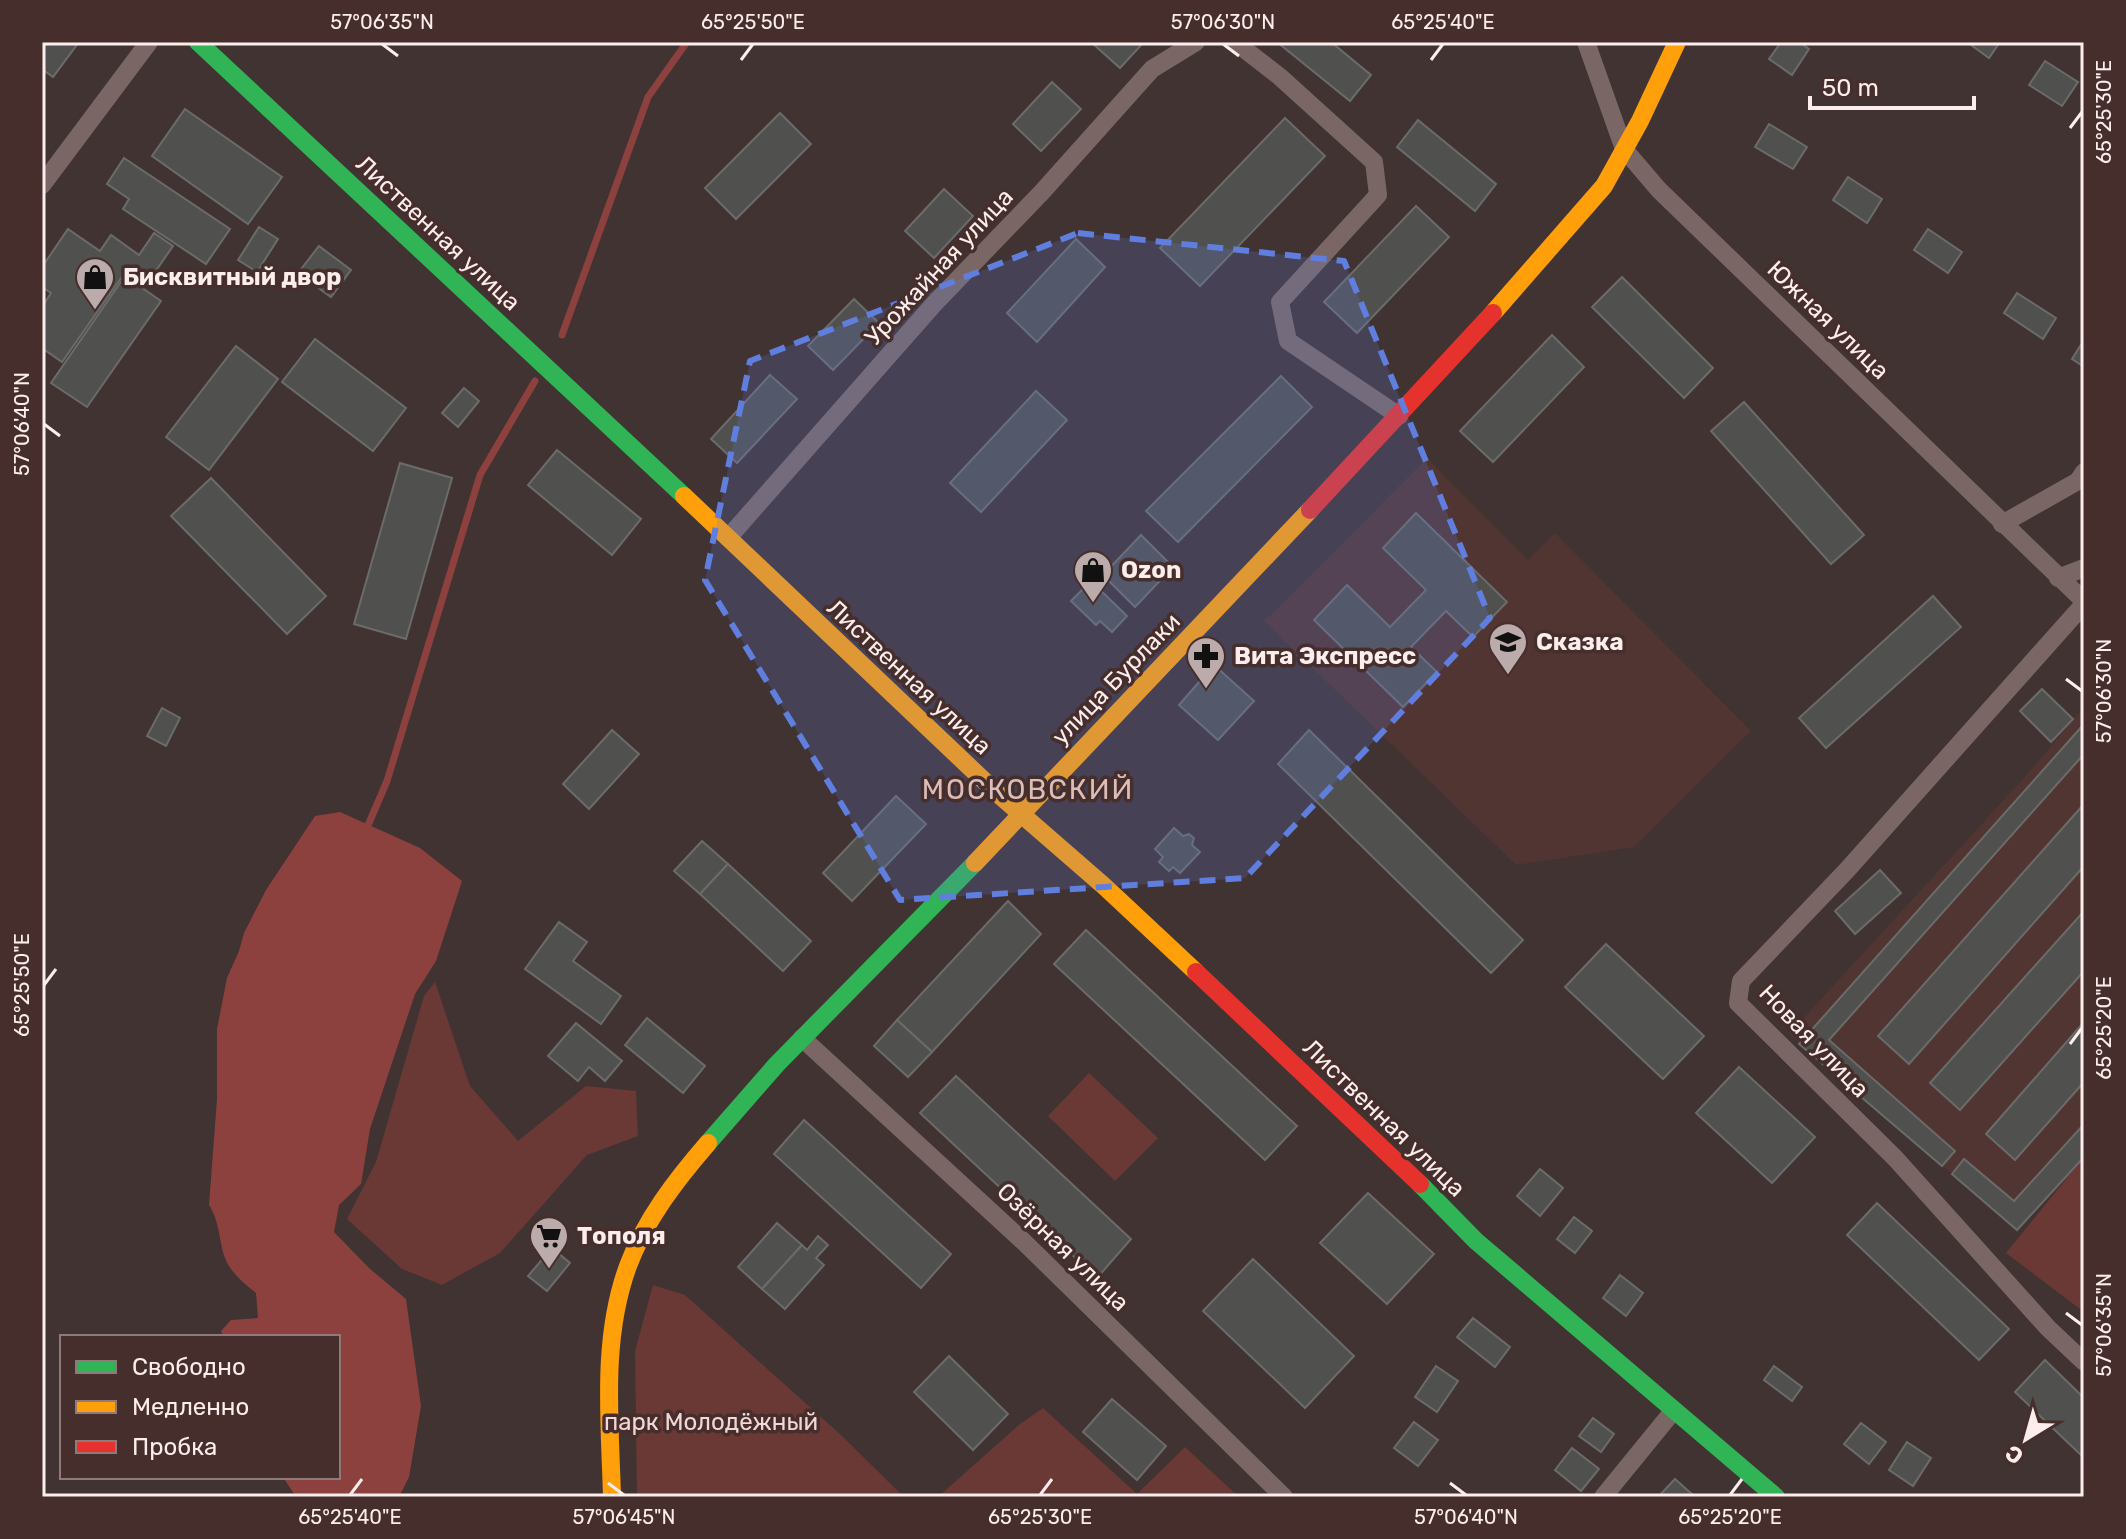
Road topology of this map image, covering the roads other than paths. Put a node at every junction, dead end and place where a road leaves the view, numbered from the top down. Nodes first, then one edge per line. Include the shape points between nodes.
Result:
1 (149, 42) edge
2 (198, 42) edge
3 (1196, 42) edge
4 (1235, 42) edge
5 (1586, 42) edge
6 (1677, 42) edge
7 (1624, 149) junction
8 (42, 185) edge
9 (1399, 416) junction
10 (2084, 472) edge
11 (2002, 524) junction
12 (728, 538) junction
13 (2084, 568) edge
14 (2058, 578) junction
15 (2084, 603) edge
16 (1021, 814) junction
17 (802, 1038) junction
18 (2084, 1362) edge
19 (1674, 1410) junction
20 (612, 1497) edge
21 (1284, 1497) edge
22 (1603, 1497) edge
23 (1776, 1497) edge

1 - 8 street
2 - 12 street, Лиственная улица
3 - 12 street, Урожайная улица via 1152,69 934,304
4 - 9 street via 1374,162 1378,195 1280,302 1288,341
5 - 7 street, Южная улица
6 - 7 street, улица Бурлаки
7 - 9 street, улица Бурлаки via 1604,186
7 - 11 street, Южная улица via 1667,198
9 - 16 street, улица Бурлаки
10 - 11 street via 2078,481
11 - 14 street, Южная улица
12 - 16 street, Лиственная улица
13 - 14 street
14 - 15 street, Южная улица
15 - 18 street, Новая улица via 1741,981 1738,1003 1895,1158
16 - 17 street, улица Бурлаки
16 - 19 street, Лиственная улица via 1388,1151 1476,1241
17 - 20 street, улица Бурлаки via 675,1184 628,1266 612,1328
17 - 21 street, Озёрная улица via 1024,1242
19 - 22 street
19 - 23 street, Лиственная улица

